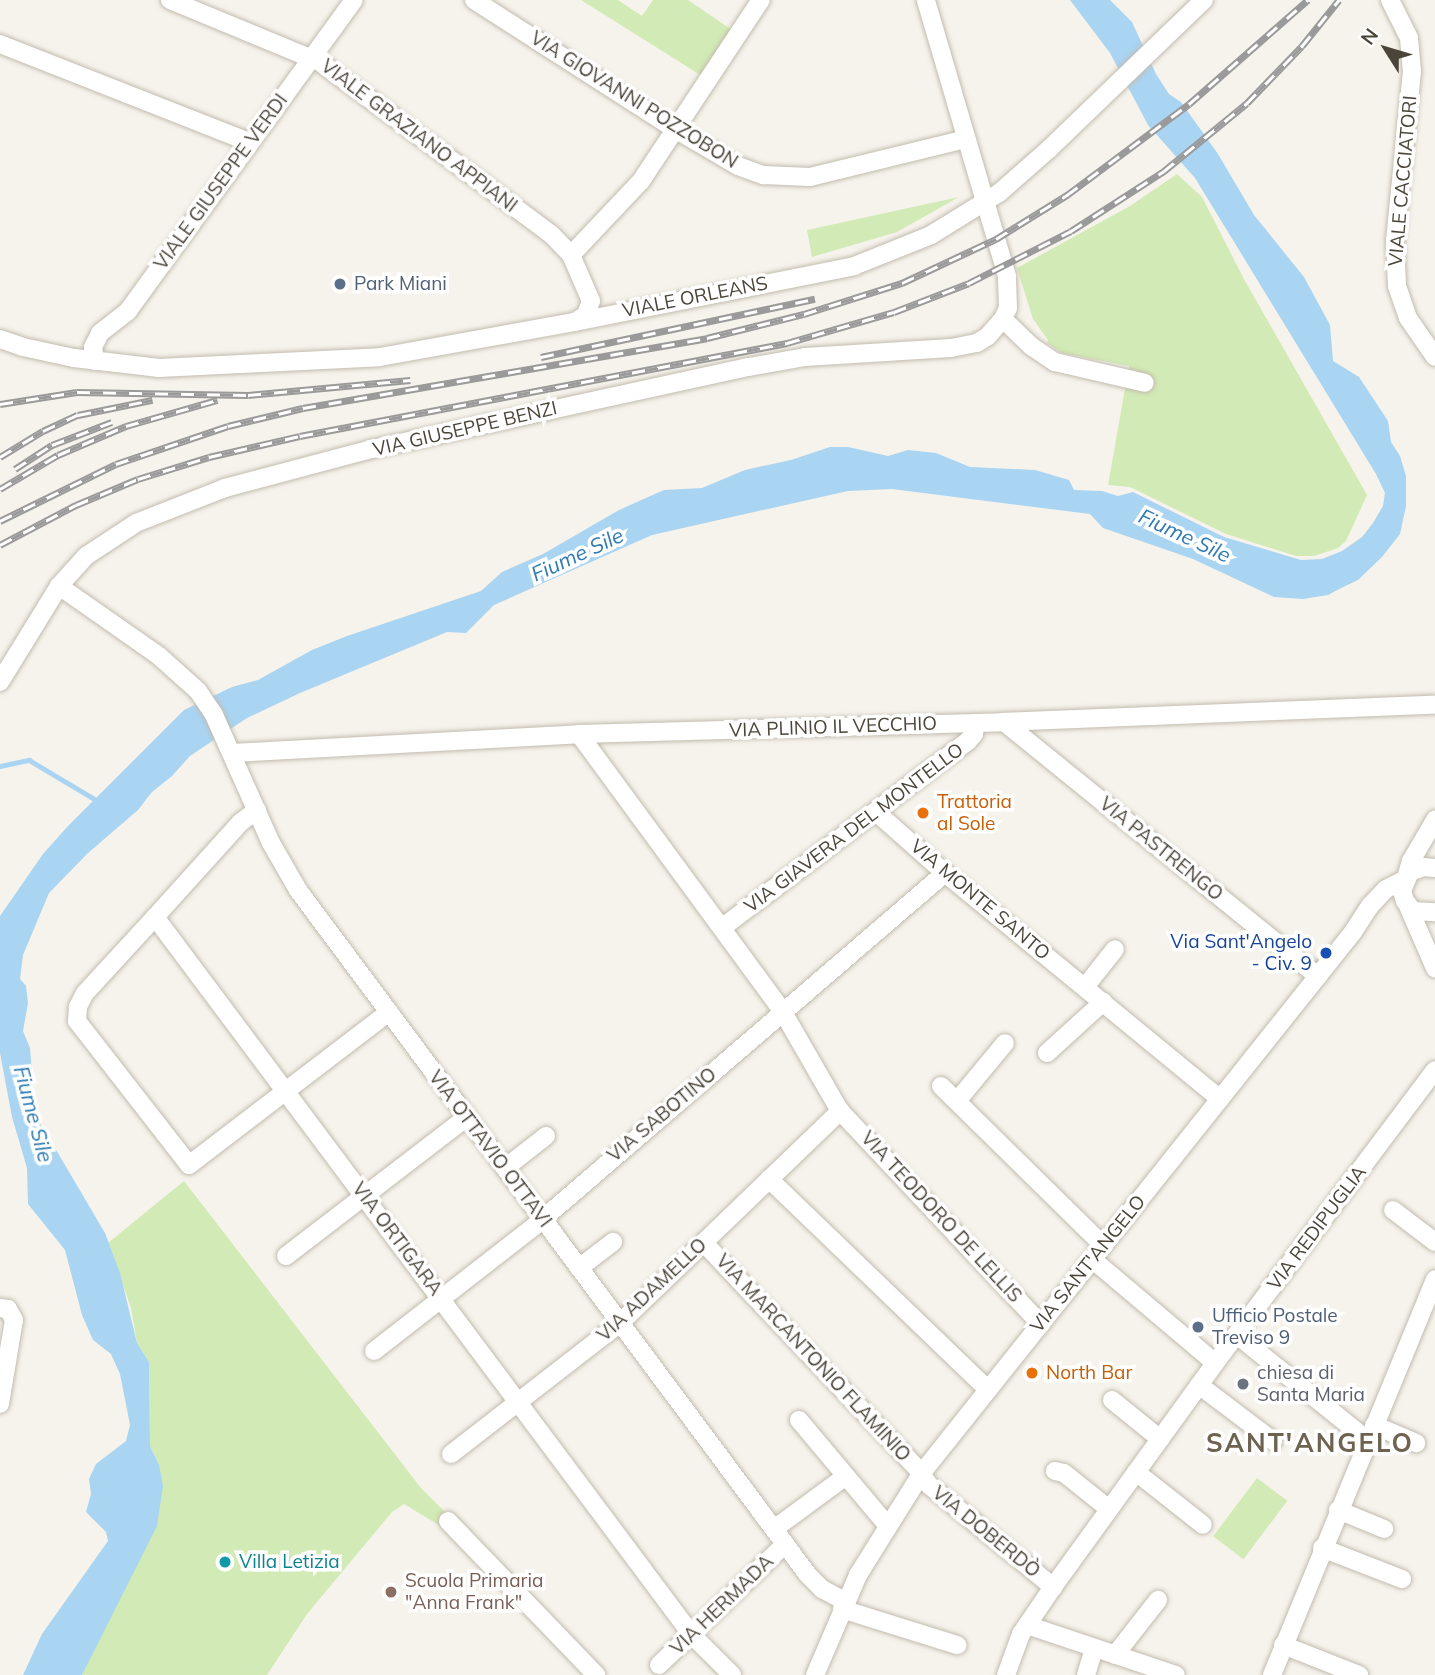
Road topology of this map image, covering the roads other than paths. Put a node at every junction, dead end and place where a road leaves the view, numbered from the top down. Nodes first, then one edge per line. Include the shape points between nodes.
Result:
1 (170, 0) edge
2 (354, 0) edge
3 (474, 0) edge
4 (761, 0) edge
5 (926, 0) edge
6 (1204, 0) edge
7 (1390, 0) edge
8 (0, 44) edge
9 (311, 57) junction
10 (674, 128) junction
11 (966, 139) junction
12 (249, 142) junction
13 (984, 204) junction
14 (571, 255) junction
15 (591, 301) junction
16 (623, 311) junction
17 (1003, 319) junction
18 (575, 322) junction
19 (0, 338) edge
20 (1435, 357) edge
21 (95, 361) junction
22 (1145, 383) dead end
23 (59, 586) junction
24 (0, 682) edge
25 (1435, 705) edge
26 (1004, 722) junction
27 (975, 723) junction
28 (579, 734) junction
29 (229, 746) junction
30 (257, 810) junction
31 (876, 812) junction
32 (1435, 820) edge
33 (1435, 826) edge
34 (1435, 863) edge
35 (945, 873) junction
36 (1409, 875) junction
37 (1407, 905) junction
38 (1435, 913) edge
39 (155, 916) junction
40 (723, 928) junction
41 (1353, 932) junction
42 (1427, 948) junction
43 (1115, 949) dead end
44 (1435, 968) edge
45 (1318, 976) junction
46 (1085, 987) junction
47 (1103, 1002) junction
48 (389, 1012) junction
49 (783, 1012) junction
50 (1005, 1043) dead end
51 (1047, 1053) dead end
52 (1435, 1070) edge
53 (941, 1086) dead end
54 (286, 1091) junction
55 (1220, 1099) junction
56 (957, 1101) junction
57 (841, 1111) junction
58 (467, 1117) junction
59 (546, 1136) dead end
60 (505, 1168) junction
61 (769, 1179) junction
62 (365, 1197) junction
63 (1393, 1210) dead end
64 (542, 1219) junction
65 (613, 1242) dead end
66 (704, 1242) junction
67 (1435, 1242) edge
68 (1098, 1252) junction
69 (286, 1256) dead end
70 (579, 1268) junction
71 (1435, 1279) edge
72 (442, 1300) junction
73 (0, 1308) edge
74 (620, 1323) junction
75 (1041, 1324) junction
76 (1237, 1335) junction
77 (374, 1351) dead end
78 (1215, 1363) junction
79 (1199, 1385) junction
80 (988, 1390) junction
81 (1112, 1400) dead end
82 (519, 1402) junction
83 (0, 1404) edge
84 (799, 1420) dead end
85 (1370, 1433) junction
86 (1160, 1439) junction
87 (1273, 1441) dead end
88 (1416, 1443) dead end
89 (451, 1454) dead end
90 (1055, 1471) dead end
91 (1136, 1472) junction
92 (921, 1474) junction
93 (846, 1476) junction
94 (1109, 1509) junction
95 (1338, 1510) junction
96 (448, 1521) dead end
97 (887, 1525) junction
98 (1203, 1525) dead end
99 (774, 1529) junction
100 (1384, 1529) dead end
101 (785, 1544) junction
102 (1322, 1548) junction
103 (1402, 1579) dead end
104 (1053, 1587) junction
105 (1158, 1600) dead end
106 (843, 1605) junction
107 (1027, 1625) junction
108 (692, 1635) junction
109 (957, 1645) dead end
110 (1283, 1645) junction
111 (1094, 1649) junction
112 (1115, 1656) junction
113 (659, 1665) dead end
114 (596, 1675) edge
115 (732, 1675) edge
116 (815, 1675) edge
117 (1006, 1675) edge
118 (1086, 1675) edge
119 (1176, 1675) edge
120 (1272, 1675) edge
121 (1359, 1675) edge

1 - 9 street, VIALE GRAZIANO APPIANI
2 - 9 street, VIALE GIUSEPPE VERDI
3 - 10 street, VIA GIOVANNI POZZOBON
4 - 10 street
5 - 11 street
6 - 13 street, VIALE ORLEANS via 1024,172
7 - 20 street, VIALE CACCIATORI via 1409,38 1412,71 1395,240 1396,286 1408,318
8 - 12 street
9 - 12 street, VIALE GIUSEPPE VERDI
9 - 14 street, VIALE GRAZIANO APPIANI via 552,235
10 - 11 street, VIA GIOVANNI POZZOBON via 738,166 783,177 810,177
10 - 14 street via 641,181
11 - 13 street
12 - 21 street, VIALE GIUSEPPE VERDI via 128,311 100,332 93,347
13 - 16 street, VIALE ORLEANS via 922,239 854,266
13 - 17 street via 1007,276 1009,301
14 - 15 street, VIALE GRAZIANO APPIANI
15 - 16 street via 608,310
15 - 18 street via 586,315
16 - 18 street, VIALE ORLEANS
17 - 22 street via 1055,362
17 - 23 street, VIA GIUSEPPE BENZI via 983,339 961,347 805,357 761,365 271,474 124,529 86,556
18 - 21 street, VIALE ORLEANS via 380,357 159,368
19 - 21 street, VIALE ORLEANS
23 - 24 street, VIA GIUSEPPE BENZI
23 - 29 street, VIA OTTAVIO OTTAVI via 159,656 198,691
25 - 26 street, VIA PLINIO IL VECCHIO
26 - 27 street, VIA PLINIO IL VECCHIO
26 - 45 street, VIA PASTRENGO
27 - 28 street, VIA PLINIO IL VECCHIO
27 - 31 street, VIA GIAVERA DEL MONTELLO via 968,741
28 - 29 street, VIA PLINIO IL VECCHIO
28 - 40 street
29 - 30 street, VIA OTTAVIO OTTAVI
30 - 39 street
30 - 48 street, VIA OTTAVIO OTTAVI via 298,890
31 - 35 street, VIA MONTE SANTO
31 - 40 street, VIA GIAVERA DEL MONTELLO
32 - 36 street via 1410,861
33 - 34 street via 1430,840
34 - 36 street, VIA SANT'ANGELO
35 - 46 street, VIA MONTE SANTO
35 - 49 street, VIA SABOTINO
36 - 37 street via 1402,891
36 - 41 street, VIA SANT'ANGELO via 1378,896
37 - 38 street via 1420,913
37 - 41 street, VIA SANT'ANGELO via 1383,907
37 - 42 street
38 - 42 street via 1426,934
39 - 54 street, VIA ORTIGARA
39 - 54 street via 80,1000 81,1028 188,1165
40 - 49 street
41 - 45 street, VIA SANT'ANGELO
42 - 44 street
43 - 46 street
45 - 55 street, VIA SANT'ANGELO
46 - 47 street, VIA MONTE SANTO
47 - 51 street
47 - 55 street, VIA MONTE SANTO
48 - 54 street
48 - 58 street, VIA OTTAVIO OTTAVI
49 - 57 street
49 - 64 street, VIA SABOTINO
50 - 56 street
52 - 76 street, VIA REDIPUGLIA
53 - 56 street
54 - 62 street, VIA ORTIGARA
55 - 68 street, VIA SANT'ANGELO
56 - 68 street
57 - 61 street, VIA ADAMELLO
57 - 75 street, VIA TEODORO DE LELLIS
58 - 60 street, VIA OTTAVIO OTTAVI
58 - 62 street
59 - 60 street
60 - 64 street, VIA OTTAVIO OTTAVI
61 - 66 street, VIA ADAMELLO
61 - 80 street
62 - 69 street
62 - 72 street, VIA ORTIGARA
63 - 67 street
64 - 70 street, VIA OTTAVIO OTTAVI
64 - 72 street, VIA SABOTINO
65 - 70 street
66 - 74 street, VIA ADAMELLO
66 - 92 street, VIA MARCANTONIO FLAMINIO
68 - 75 street, VIA SANT'ANGELO
68 - 78 street
70 - 74 street, VIA OTTAVIO OTTAVI
71 - 85 street
72 - 77 street, VIA SABOTINO
72 - 82 street, VIA ORTIGARA
73 - 83 street via 8,1309 14,1320
74 - 82 street, VIA ADAMELLO
74 - 99 street, VIA OTTAVIO OTTAVI
75 - 80 street, VIA SANT'ANGELO
76 - 78 street, VIA REDIPUGLIA
76 - 85 street
78 - 79 street, VIA REDIPUGLIA
79 - 86 street, VIA REDIPUGLIA
79 - 87 street
80 - 92 street, VIA SANT'ANGELO
81 - 86 street
82 - 89 street, VIA ADAMELLO
82 - 108 street, VIA ORTIGARA
84 - 93 street
85 - 88 street
85 - 95 street
86 - 91 street, VIA REDIPUGLIA
90 - 94 street via 1065,1473
91 - 94 street, VIA REDIPUGLIA
91 - 98 street
92 - 97 street, VIA SANT'ANGELO
92 - 104 street, VIA DOBERDÒ
93 - 97 street
93 - 99 street
94 - 104 street, VIA REDIPUGLIA
95 - 100 street
95 - 102 street
96 - 114 street
97 - 106 street, VIA SANT'ANGELO
99 - 101 street, VIA OTTAVIO OTTAVI
101 - 106 street, VIA OTTAVIO OTTAVI via 814,1582
101 - 108 street, VIA HERMADA
102 - 103 street
102 - 110 street
104 - 107 street, VIA REDIPUGLIA
105 - 112 street
106 - 109 street
106 - 116 street, VIA SANT'ANGELO
107 - 111 street
107 - 117 street, VIA REDIPUGLIA
108 - 113 street, VIA HERMADA
108 - 115 street, VIA ORTIGARA
110 - 120 street
110 - 121 street
111 - 112 street
111 - 118 street
112 - 119 street

